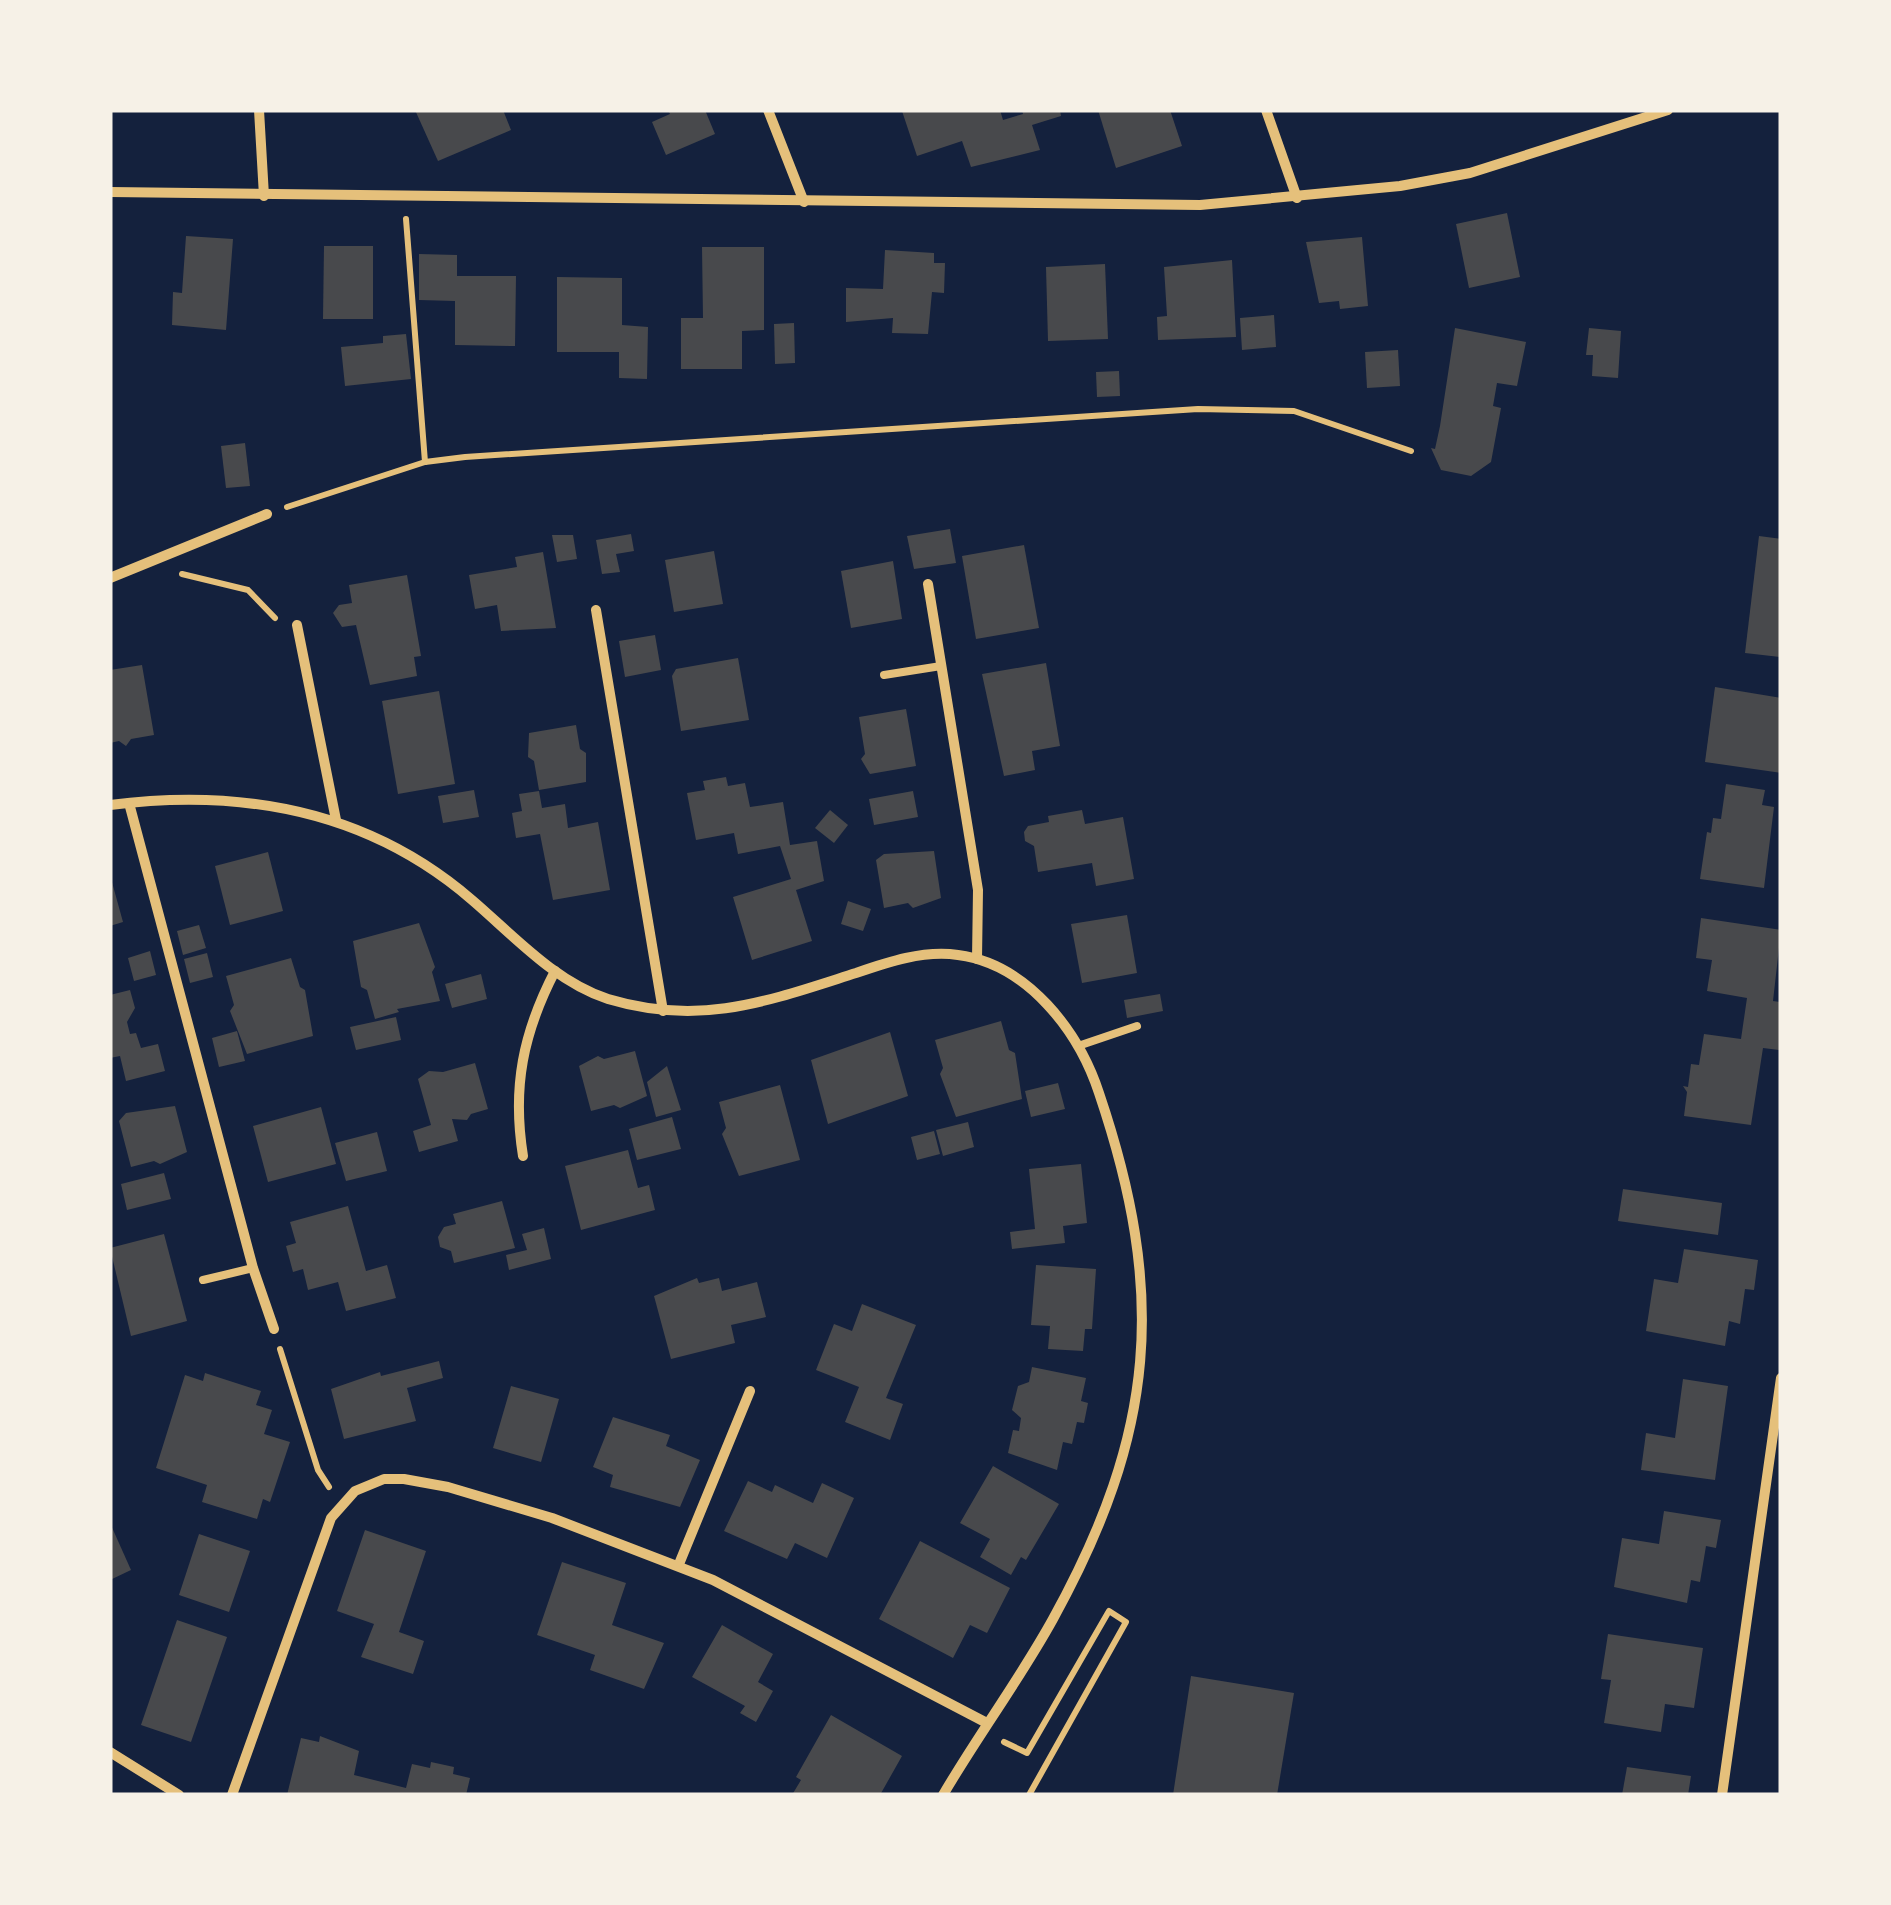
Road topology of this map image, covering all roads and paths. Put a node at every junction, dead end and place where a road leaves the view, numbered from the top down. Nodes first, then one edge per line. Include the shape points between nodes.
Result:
1 (259, 110) edge
2 (768, 110) edge
3 (1266, 110) edge
4 (1668, 110) edge
5 (110, 192) edge
6 (264, 196) junction
7 (1297, 198) junction
8 (804, 202) junction
9 (406, 218) dead end
10 (1411, 451) dead end
11 (425, 462) junction
12 (268, 514) joint
13 (159, 561) junction
14 (110, 578) edge
15 (928, 584) dead end
16 (596, 610) dead end
17 (297, 625) joint
18 (941, 666) junction
19 (884, 675) dead end
20 (129, 803) junction
21 (110, 805) edge
22 (336, 820) junction
23 (977, 959) junction
24 (555, 971) junction
25 (663, 1011) junction
26 (1137, 1026) dead end
27 (1081, 1045) junction
28 (524, 1156) dead end
29 (253, 1268) junction
30 (204, 1280) dead end
31 (274, 1329) joint
32 (1781, 1378) edge
33 (750, 1391) dead end
34 (343, 1500) junction
35 (680, 1564) junction
36 (983, 1726) junction
37 (110, 1752) edge
38 (178, 1795) edge
39 (232, 1795) edge
40 (943, 1795) edge
41 (1029, 1795) edge
42 (1722, 1795) edge

1 - 6 street
2 - 8 street
3 - 7 street
4 - 7 street via 1470,173
5 - 6 street
6 - 8 street
7 - 8 street via 1171,206
9 - 11 path
10 - 11 path via 1294,410 1198,410
11 - 12 path
12 - 13 street
13 - 14 street
13 - 17 path via 192,578 248,590 275,618
15 - 18 street
16 - 25 street
17 - 22 street
18 - 19 lane
18 - 23 street via 978,890
20 - 21 street
20 - 22 street via 247,800
20 - 29 street
22 - 24 street via 412,854
23 - 25 street via 908,958 746,1007
23 - 27 street via 1038,998
24 - 25 street via 604,998
24 - 28 street via 520,1061 516,1100
26 - 27 lane
27 - 36 street via 1134,1208 1143,1320 1134,1404 1095,1536 1051,1623
29 - 30 lane
29 - 31 street
31 - 34 path via 318,1470
32 - 42 street
33 - 35 street
34 - 35 street via 384,1480 420,1482 552,1518
34 - 39 street via 320,1541
35 - 36 street
36 - 40 street
36 - 41 path via 1027,1753 1108,1611 1126,1622
37 - 38 street

